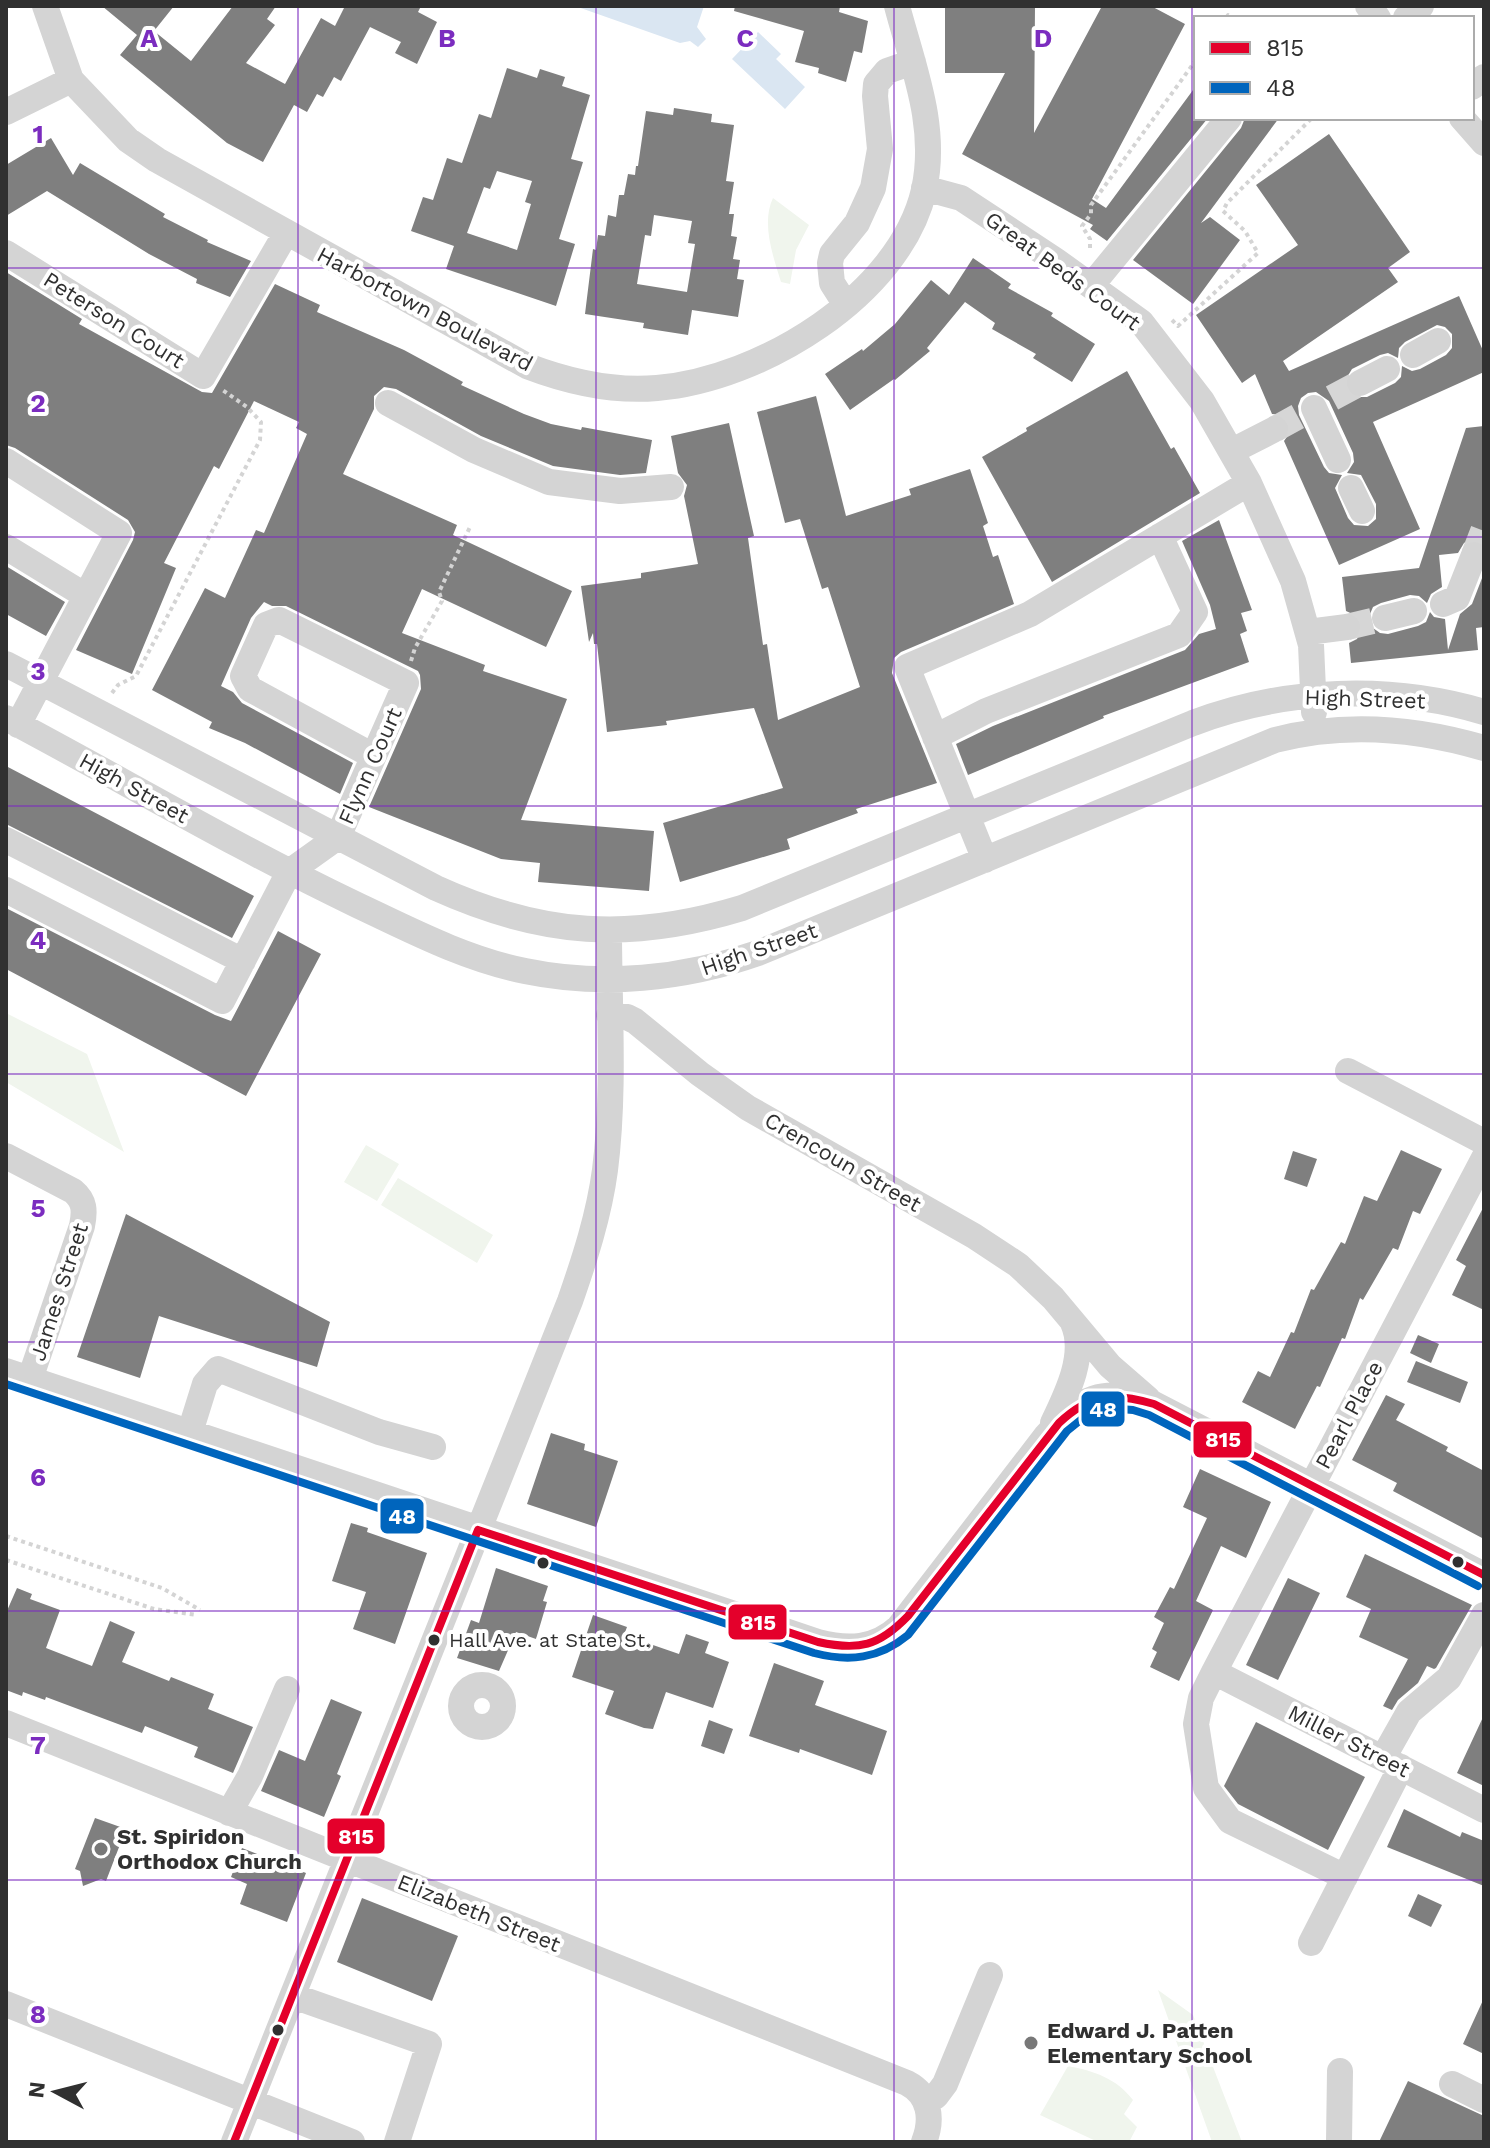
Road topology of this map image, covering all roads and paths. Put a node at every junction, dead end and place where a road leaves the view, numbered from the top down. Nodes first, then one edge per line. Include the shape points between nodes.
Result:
1 (45, 6) edge
2 (897, 6) edge
3 (913, 62) junction
4 (71, 80) junction
5 (9, 106) edge
6 (1227, 120) edge
7 (1310, 120) edge
8 (1464, 120) edge
9 (1484, 143) edge
10 (924, 188) junction
11 (286, 233) junction
12 (6, 253) edge
13 (1091, 286) junction
14 (846, 305) junction
15 (1178, 326) dead end
16 (1438, 341) dead end
17 (1413, 355) dead end
18 (1387, 369) dead end
19 (203, 376) junction
20 (1360, 383) tunnel mouth
21 (388, 403) dead end
22 (1317, 406) dead end
23 (1275, 429) tunnel mouth
24 (1232, 451) junction
25 (1338, 460) dead end
26 (6, 461) edge
27 (1249, 483) junction
28 (671, 487) dead end
29 (470, 527) dead end
30 (1160, 536) junction
31 (6, 547) edge
32 (1474, 555) tunnel mouth
33 (86, 596) junction
34 (1443, 604) dead end
35 (1414, 611) dead end
36 (1385, 618) tunnel mouth
37 (1347, 627) tunnel mouth
38 (1308, 632) junction
39 (6, 664) edge
40 (41, 682) junction
41 (406, 683) junction
42 (1313, 695) junction
43 (1484, 712) edge
44 (101, 713) junction
45 (12, 722) edge
46 (1314, 732) junction
47 (935, 737) junction
48 (1484, 748) edge
49 (373, 756) junction
50 (968, 817) junction
51 (338, 837) junction
52 (6, 840) edge
53 (985, 860) junction
54 (289, 872) junction
55 (6, 890) edge
56 (609, 930) junction
57 (243, 961) junction
58 (609, 978) junction
59 (609, 1015) junction
60 (1348, 1071) dead end
61 (1484, 1142) edge
62 (6, 1156) edge
63 (1484, 1158) edge
64 (1071, 1319) junction
65 (18, 1375) edge
66 (1154, 1404) junction
67 (190, 1432) junction
68 (1046, 1436) junction
69 (433, 1447) dead end
70 (1312, 1486) junction
71 (478, 1530) junction
72 (6, 1536) edge
73 (6, 1560) edge
74 (1484, 1575) edge
75 (1484, 1615) edge
76 (1214, 1672) junction
77 (287, 1689) dead end
78 (6, 1723) edge
79 (1392, 1763) junction
80 (1484, 1810) edge
81 (229, 1813) junction
82 (347, 1860) junction
83 (1345, 1877) junction
84 (1311, 1943) dead end
85 (990, 1975) dead end
86 (293, 1996) junction
87 (6, 2004) edge
88 (1340, 2071) dead end
89 (1452, 2084) dead end
90 (1484, 2100) edge
91 (250, 2102) junction
92 (926, 2102) junction
93 (234, 2142) edge
94 (352, 2142) edge
95 (397, 2142) edge
96 (924, 2142) edge
97 (1339, 2142) edge

1 - 4 street, Harbortown Boulevard
2 - 3 street, Harbortown Boulevard
3 - 10 street, Harbortown Boulevard via 928,130
3 - 14 street via 887,71 876,84 880,149 873,188 830,263 832,283
4 - 5 street
4 - 11 street, Harbortown Boulevard via 128,140
6 - 13 street
7 - 15 path via 1223,211 1245,231 1258,253
8 - 9 street
10 - 13 street, Great Beds Court via 961,198
10 - 14 street, Harbortown Boulevard via 895,255
11 - 14 street, Harbortown Boulevard via 527,366 615,388 672,387 725,375 774,352
11 - 19 street, Peterson Court
12 - 19 street, Peterson Court
13 - 24 street, Great Beds Court via 1141,322 1202,401
16 - 17 street
18 - 20 street
19 - 44 path via 261,422 260,440 136,676 118,685
21 - 28 street via 474,450 549,482 620,491
22 - 25 street
23 - 24 street
24 - 27 street, Great Beds Court
26 - 33 street via 119,533
27 - 30 street
27 - 38 street, Great Beds Court via 1284,560
29 - 41 path via 439,592 442,601 415,648
30 - 47 street via 1030,614 907,667
30 - 47 street via 1195,612 1179,635 986,711
31 - 33 street
32 - 34 street via 1457,598
33 - 40 street
35 - 36 street
37 - 38 street
38 - 42 street, Great Beds Court
39 - 40 street, High Street
40 - 44 street, High Street
40 - 45 street
41 - 49 street, Flynn Court
41 - 49 street via 279,620 266,625 243,676 250,689
42 - 43 street, High Street via 1403,697
42 - 46 street, Great Beds Court
42 - 50 street, High Street via 1261,701 1214,715
44 - 51 street, High Street
45 - 54 street, High Street
46 - 48 street, High Street via 1400,731
46 - 53 street, High Street via 1259,746
47 - 50 street
49 - 51 street, Flynn Court
50 - 53 street
50 - 56 street, High Street via 742,908 682,924
51 - 54 street, Flynn Court
51 - 56 street, High Street via 496,913 549,926
52 - 57 street
53 - 58 street, High Street via 734,962 668,975
54 - 57 street
54 - 58 street, High Street via 481,959 543,974
55 - 57 street via 222,1001
56 - 58 street
58 - 59 street
59 - 64 street, Crencoun Street via 635,1021 748,1108 997,1250 1037,1281
59 - 71 street via 608,1143 594,1228
60 - 61 street
62 - 65 street, James Street via 73,1191 84,1206 82,1226
63 - 70 street, Pearl Place
64 - 66 street, Crencoun Street via 1116,1373
64 - 68 street via 1076,1360
65 - 67 street
66 - 68 street via 1128,1396 1094,1397 1068,1412
66 - 70 street
67 - 69 street via 205,1384 218,1369 379,1432
67 - 71 street
68 - 71 street via 908,1616 880,1641 857,1647 818,1642
70 - 74 street
70 - 76 street, Pearl Place
71 - 82 street
72 - 73 path via 162,1588 198,1612 154,1609
75 - 79 street via 1449,1678 1409,1712
76 - 79 street, Miller Street
76 - 83 street, Pearl Place via 1196,1724 1206,1788 1230,1821
77 - 81 street
78 - 81 street, Elizabeth Street
79 - 80 street, Miller Street
79 - 83 street
81 - 82 street, Elizabeth Street
82 - 86 street
82 - 92 street, Elizabeth Street via 907,2083
83 - 84 street
85 - 92 street via 945,2084
86 - 91 street
86 - 95 street via 429,2044
87 - 91 street
88 - 97 street
89 - 90 street
91 - 93 street
91 - 94 street
92 - 96 street

